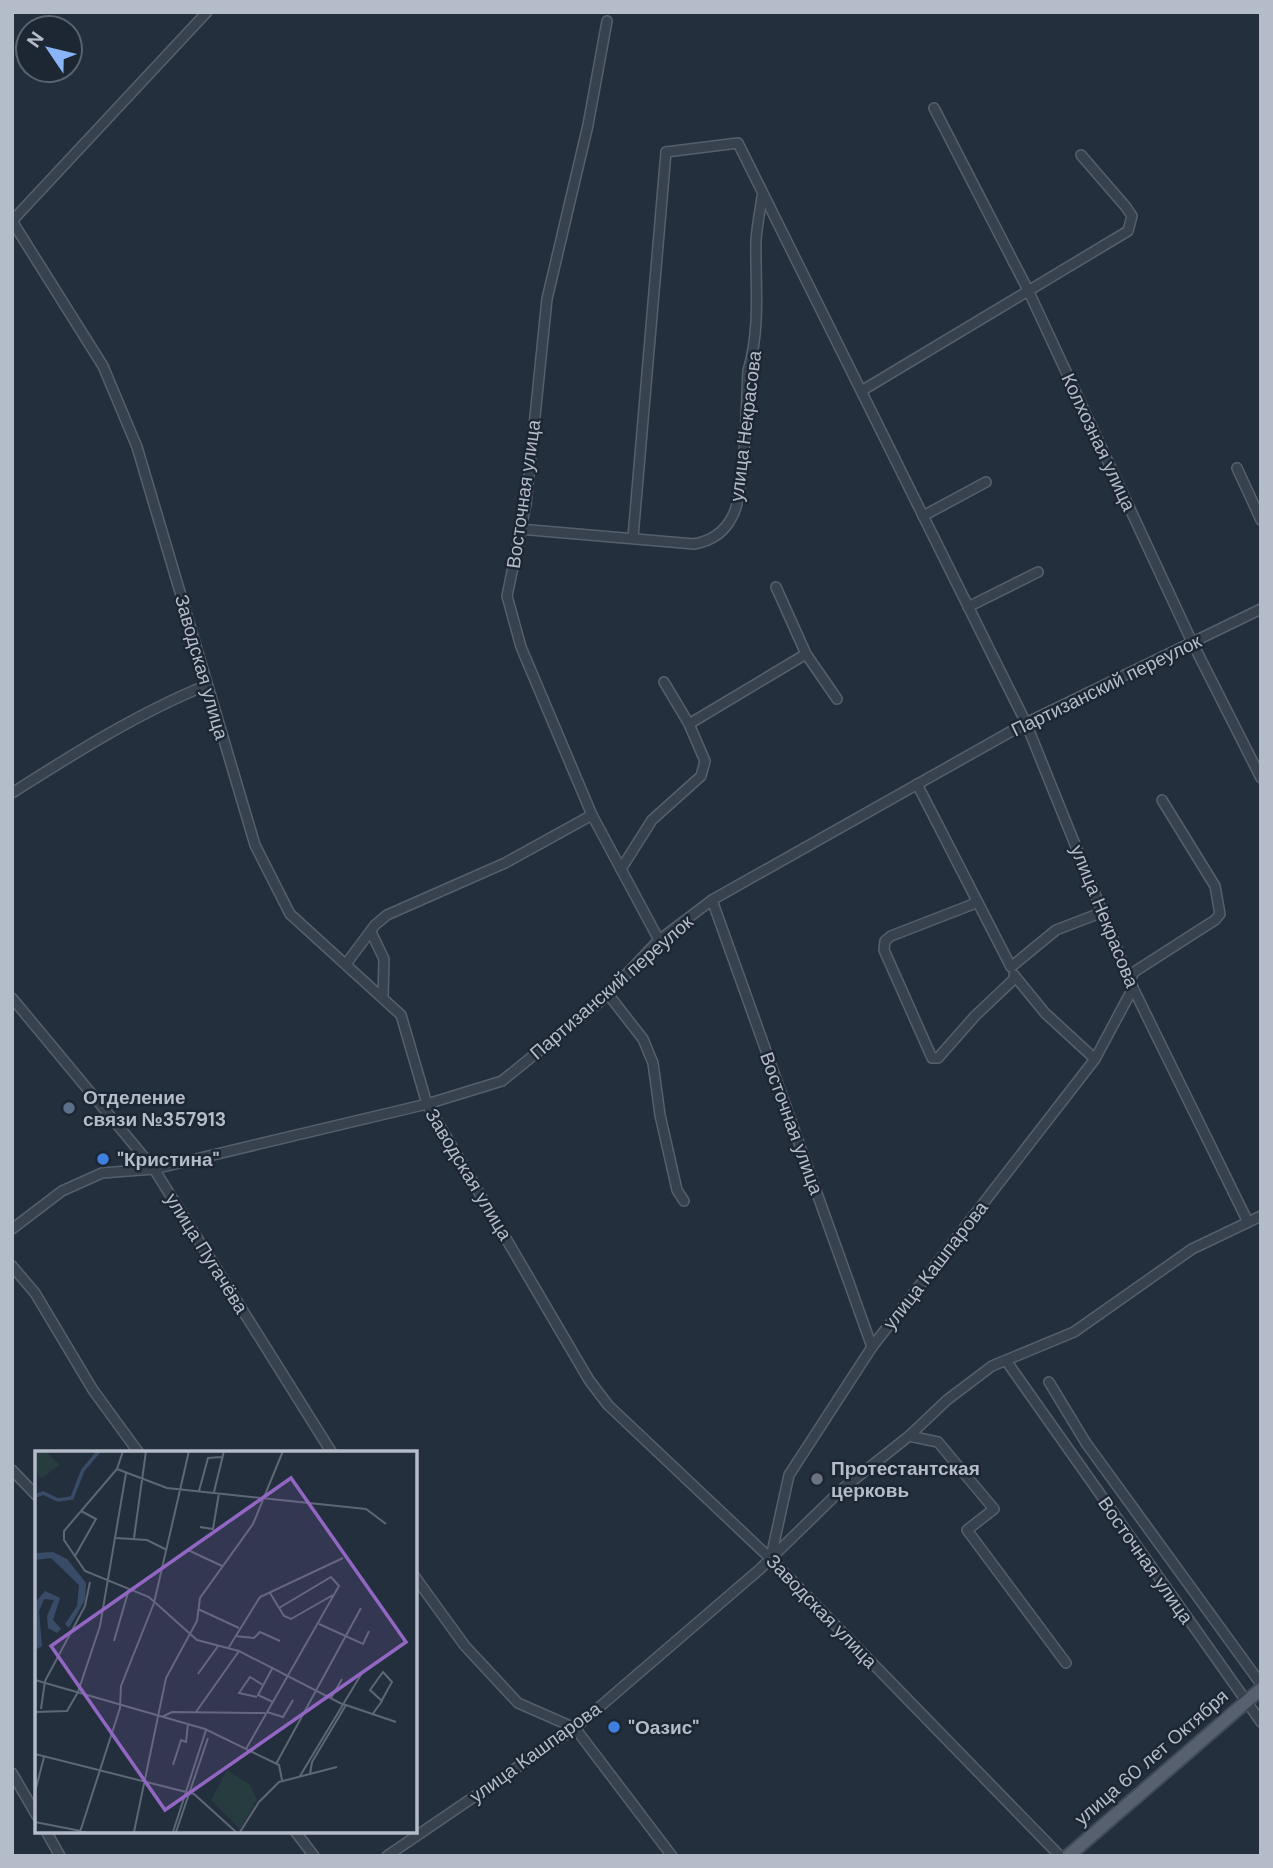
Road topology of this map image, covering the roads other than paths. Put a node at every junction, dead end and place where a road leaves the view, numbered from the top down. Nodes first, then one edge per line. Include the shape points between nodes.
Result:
1 (207, 12) edge
2 (607, 21) dead end
3 (934, 108) dead end
4 (1082, 155) dead end
5 (762, 195) junction
6 (12, 221) edge
7 (1028, 290) junction
8 (863, 390) junction
9 (1237, 468) dead end
10 (986, 482) dead end
11 (923, 516) junction
12 (1261, 520) edge
13 (519, 529) junction
14 (633, 537) junction
15 (1038, 572) dead end
16 (776, 587) dead end
17 (968, 607) junction
18 (1261, 609) edge
19 (1192, 642) junction
20 (806, 654) junction
21 (664, 682) dead end
22 (207, 685) junction
23 (837, 699) dead end
24 (1026, 723) junction
25 (689, 724) junction
26 (1261, 778) edge
27 (917, 784) junction
28 (12, 793) edge
29 (1162, 800) dead end
30 (592, 815) junction
31 (621, 869) junction
32 (712, 900) junction
33 (976, 903) junction
34 (1103, 912) junction
35 (371, 932) junction
36 (659, 940) junction
37 (346, 964) junction
38 (1011, 967) junction
39 (1015, 978) junction
40 (1132, 984) junction
41 (608, 994) junction
42 (12, 998) edge
43 (383, 998) junction
44 (1095, 1059) junction
45 (427, 1104) junction
46 (154, 1169) junction
47 (684, 1201) dead end
48 (1261, 1216) edge
49 (1248, 1222) junction
50 (12, 1229) edge
51 (12, 1266) edge
52 (872, 1347) junction
53 (1007, 1362) junction
54 (1049, 1382) dead end
55 (909, 1436) junction
56 (138, 1451) edge
57 (331, 1451) edge
58 (1100, 1461) junction
59 (1078, 1462) junction
60 (12, 1470) edge
61 (35, 1494) edge
62 (771, 1559) junction
63 (416, 1578) edge
64 (1066, 1663) dead end
65 (1261, 1687) edge
66 (1246, 1701) junction
67 (1261, 1722) edge
68 (575, 1728) junction
69 (12, 1773) edge
70 (35, 1812) edge
71 (47, 1833) edge
72 (297, 1833) edge
73 (60, 1856) edge
74 (314, 1856) edge
75 (387, 1856) edge
76 (672, 1856) edge
77 (1060, 1856) edge
78 (1068, 1856) edge

1 - 6 street
2 - 13 street, Восточная улица via 547,299 526,503
3 - 7 street, Колхозная улица
4 - 7 street via 1126,207 1131,225 1112,243
5 - 8 street, улица Некрасова
5 - 14 street, улица Некрасова via 756,239 759,295 734,516 709,542
5 - 14 street, улица Некрасова via 738,143 666,152
6 - 22 street, Заводская улица via 103,366 132,435
7 - 8 street
7 - 19 street, Колхозная улица
8 - 11 street, улица Некрасова
9 - 12 street
10 - 11 street
11 - 17 street, улица Некрасова
13 - 14 street, улица Некрасова
13 - 30 street, Восточная улица via 507,596 521,647
15 - 17 street
16 - 20 street
17 - 24 street, улица Некрасова
18 - 19 street, Партизанский переулок
19 - 24 street, Партизанский переулок
19 - 26 street, Колхозная улица
20 - 23 street
20 - 25 street
21 - 25 street
22 - 28 street via 98,740
22 - 37 street, Заводская улица via 255,845 290,914
24 - 27 street, Партизанский переулок
24 - 34 street, улица Некрасова
25 - 31 street via 705,761 701,776 652,820
27 - 32 street, Партизанский переулок
27 - 33 street
29 - 40 street via 1215,886 1220,914 1134,972
30 - 31 street, Восточная улица
30 - 35 street via 505,863 387,915
31 - 36 street, Восточная улица
32 - 36 street, Партизанский переулок
32 - 52 street, Восточная улица
33 - 38 street
33 - 39 street via 885,942 884,950 932,1058 938,1059
34 - 38 street via 1056,930
34 - 40 street, улица Некрасова
35 - 37 street
35 - 43 street via 384,959
36 - 41 street, Партизанский переулок
37 - 43 street, Заводская улица
38 - 39 street
39 - 44 street
40 - 44 street, улица Кашпарова
40 - 49 street, улица Некрасова
41 - 45 street, Партизанский переулок via 502,1081
41 - 47 street via 643,1039 653,1063 660,1115 677,1190
42 - 46 street, улица Пугачёва
43 - 45 street, Заводская улица via 401,1015
44 - 52 street, улица Кашпарова
45 - 46 street, Партизанский переулок
45 - 62 street, Заводская улица via 589,1380 608,1405
46 - 50 street, Партизанский переулок via 102,1173 62,1191
46 - 57 street, улица Пугачёва
48 - 49 street, улица Кашпарова
49 - 53 street, улица Кашпарова via 1192,1249 1074,1332
51 - 56 street via 35,1293 93,1390
52 - 62 street, улица Кашпарова via 789,1475
53 - 55 street, улица Кашпарова via 992,1366 956,1393
53 - 59 street, Восточная улица
54 - 58 street, Восточная улица
55 - 62 street, улица Кашпарова via 841,1490
55 - 64 street via 938,1442 994,1509 967,1530
58 - 59 street
58 - 65 street, Восточная улица
59 - 66 street, Восточная улица
60 - 61 street
62 - 68 street, улица Кашпарова
62 - 77 street, Заводская улица
63 - 68 street via 465,1646 518,1703
65 - 66 main road, улица 60 лет Октября
66 - 67 street, Восточная улица
66 - 78 main road, улица 60 лет Октября
68 - 75 street, улица Кашпарова
68 - 76 street
69 - 70 street
71 - 73 street
72 - 74 street

